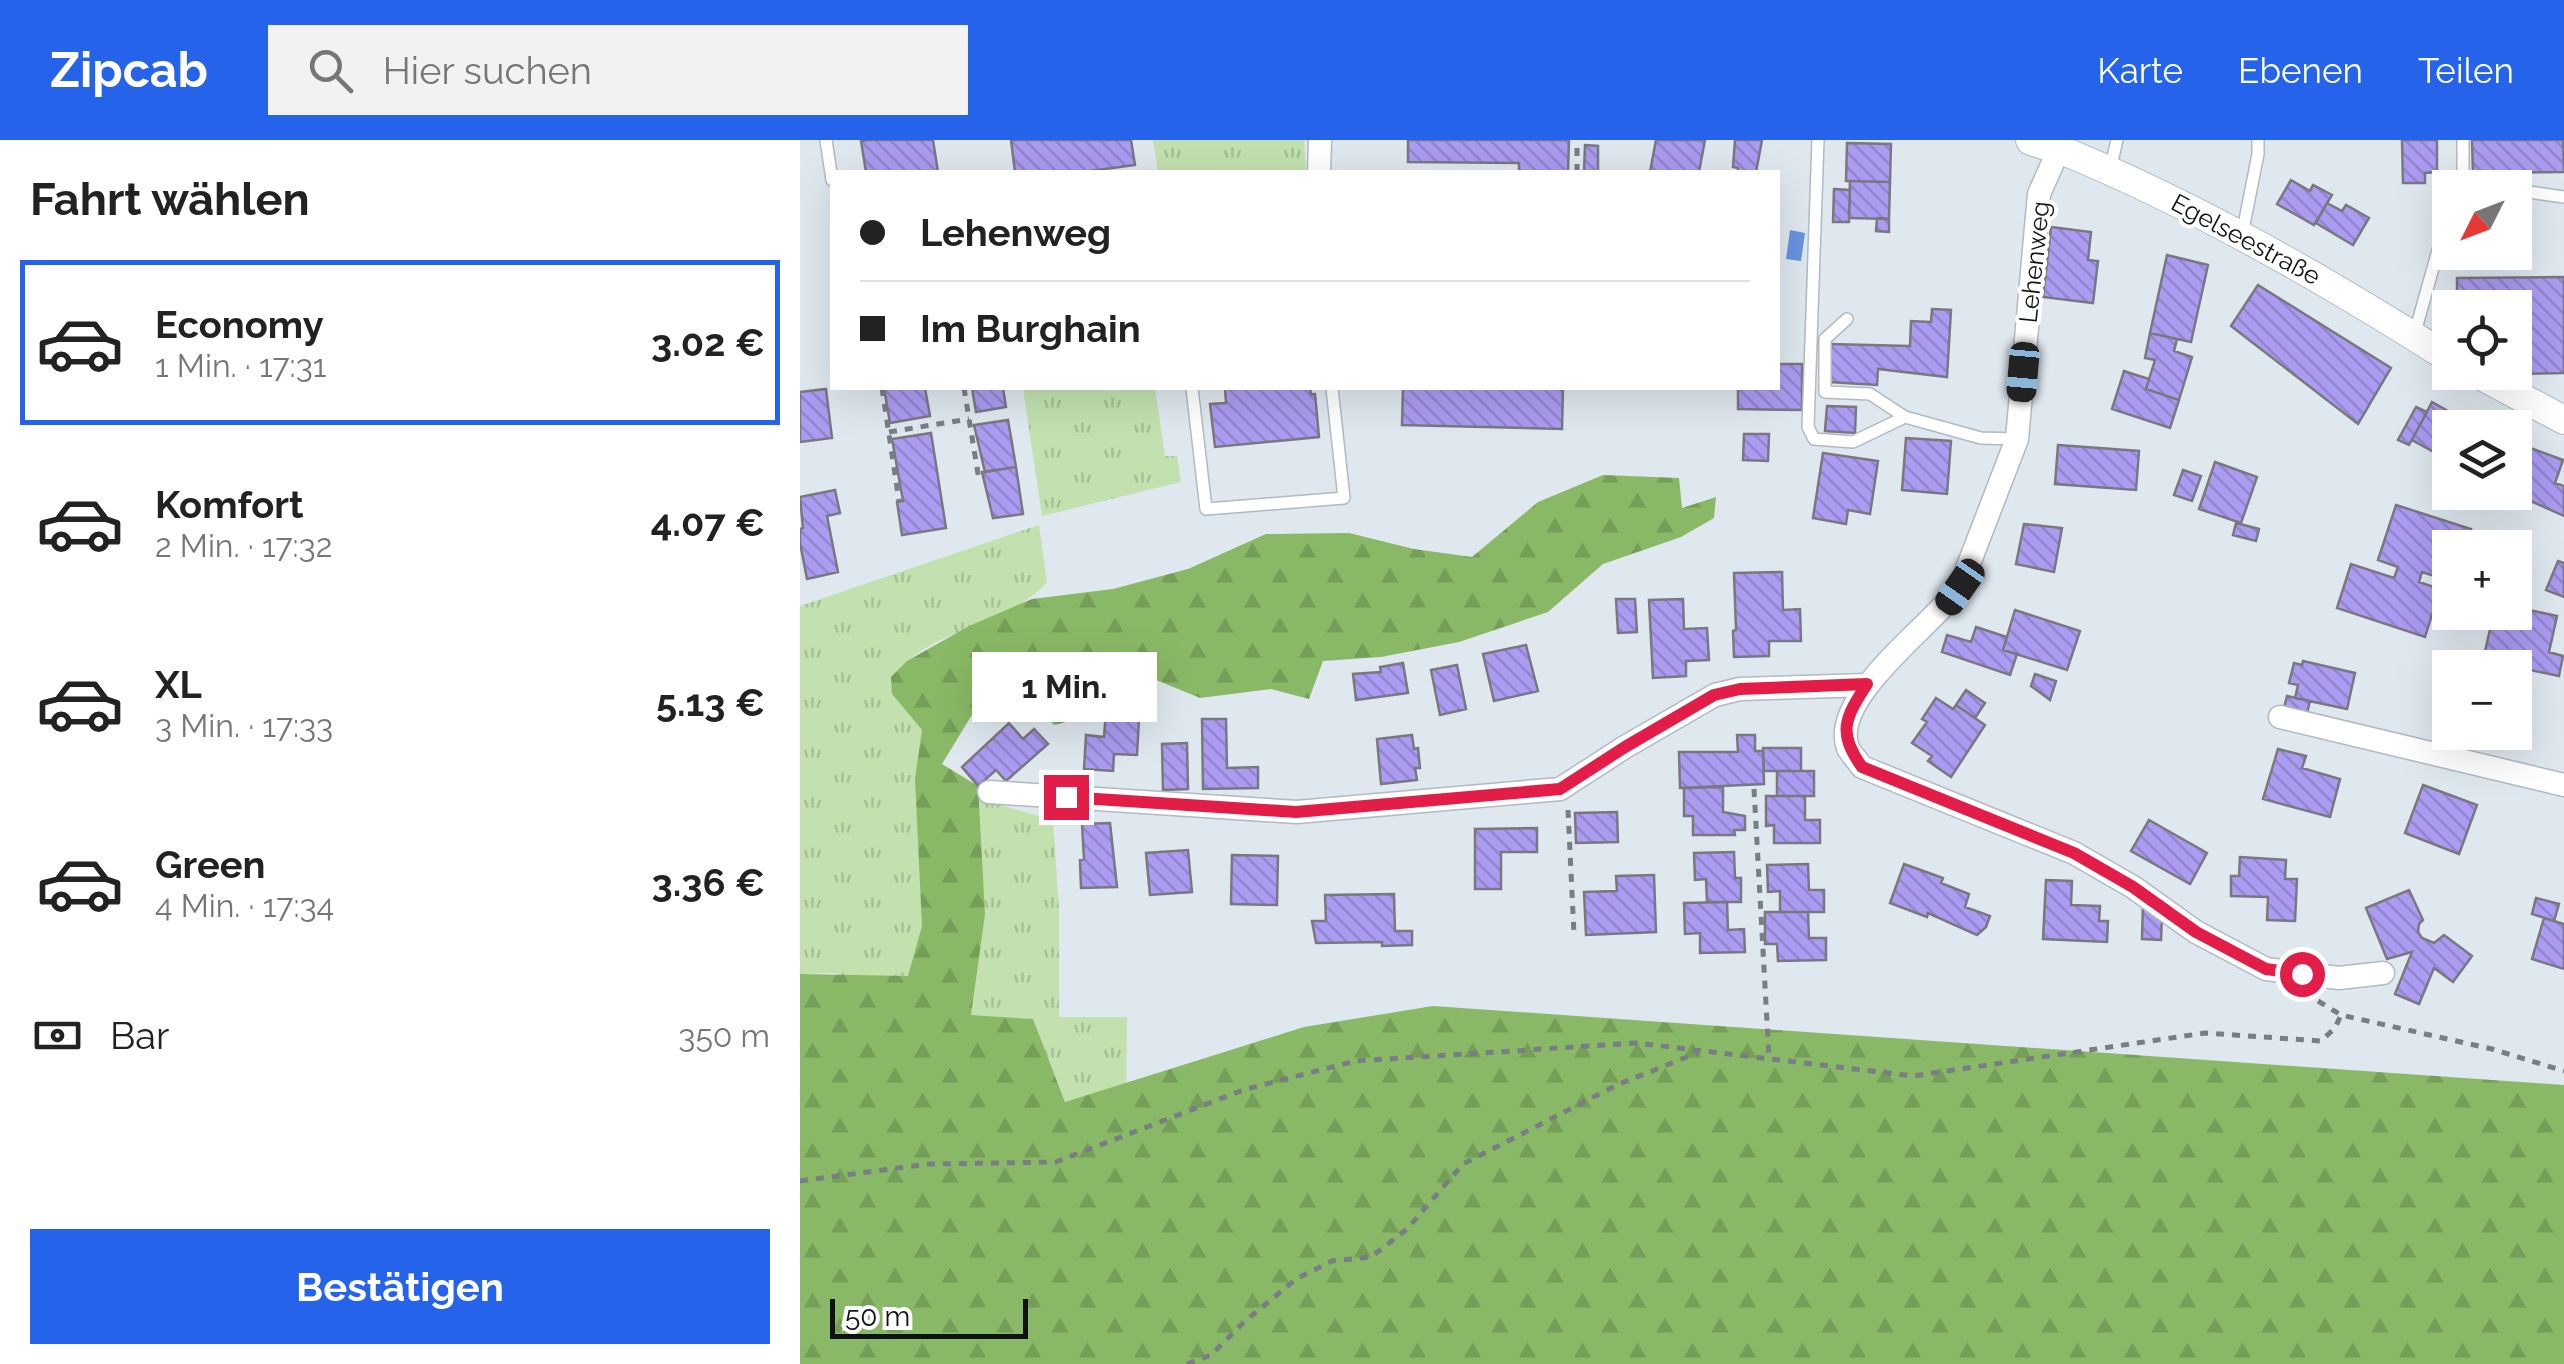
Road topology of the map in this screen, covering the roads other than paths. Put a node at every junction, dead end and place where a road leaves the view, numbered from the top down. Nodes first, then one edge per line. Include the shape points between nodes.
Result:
1 (826, 140) edge
2 (1320, 140) edge
3 (1818, 140) edge
4 (2118, 140) edge
5 (2258, 140) edge
6 (2463, 140) edge
7 (2045, 145) edge
8 (830, 170) edge
9 (1318, 170) edge
10 (2110, 170) junction
11 (2464, 170) edge
12 (2532, 192) edge
13 (2564, 197) edge
14 (2242, 235) junction
15 (2432, 270) edge
16 (1847, 319) dead end
17 (2414, 336) junction
18 (2432, 347) edge
19 (1192, 390) edge
20 (1332, 390) edge
21 (2508, 390) edge
22 (1906, 417) junction
23 (2564, 420) edge
24 (2017, 439) junction
25 (1867, 684) junction
26 (2280, 718) dead end
27 (2564, 785) edge
28 (988, 792) dead end
29 (2384, 973) dead end

1 - 8 lane
2 - 9 street
3 - 22 lane via 1808,427 1814,439 1853,442
4 - 10 lane
5 - 14 lane
6 - 11 lane
7 - 10 street, Egelseestraße
7 - 24 street, Lehenweg
10 - 14 street, Egelseestraße
12 - 13 lane
14 - 17 street, Egelseestraße
15 - 17 lane
16 - 22 lane via 1825,338 1825,392 1870,394
17 - 18 street, Egelseestraße
19 - 20 lane via 1206,509 1344,498
21 - 23 street
22 - 24 lane via 1981,438
24 - 25 street, Lehenweg via 1960,587
25 - 28 street via 1714,695 1560,789 1296,812
25 - 29 street, Lehenweg via 1848,714 1848,746 1862,767 2085,858 2196,932 2266,969 2339,978
26 - 27 street

